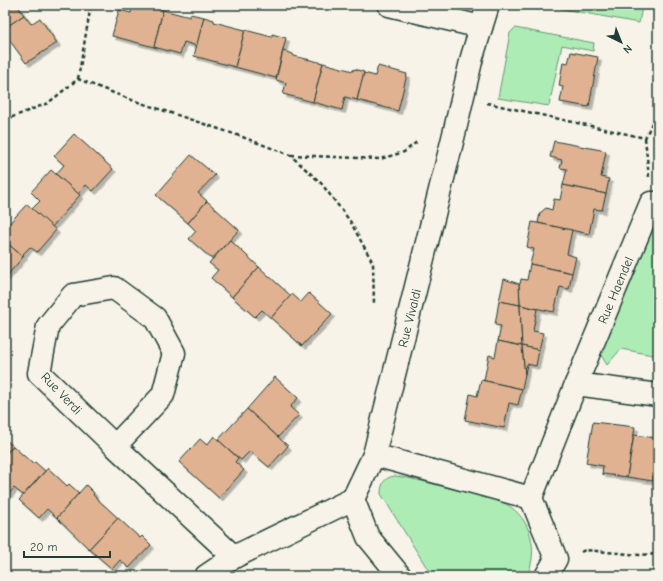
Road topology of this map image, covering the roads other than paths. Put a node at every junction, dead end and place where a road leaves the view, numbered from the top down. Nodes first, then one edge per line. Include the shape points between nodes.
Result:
1 (389, 5) edge
2 (488, 5) edge
3 (481, 27) junction
4 (655, 203) edge
5 (576, 384) junction
6 (658, 395) edge
7 (115, 446) junction
8 (374, 455) junction
9 (531, 498) junction
10 (353, 499) junction
11 (234, 557) junction
12 (551, 568) edge
13 (206, 576) edge
14 (400, 576) edge

1 - 3 street
2 - 3 street, Rue Vivaldi
3 - 8 street, Rue Vivaldi
4 - 5 street, Rue Haendel
5 - 6 street
5 - 9 street, Rue Haendel
7 - 7 street, Rue Verdi via 163,395 174,353 155,318 114,288 73,295 48,326 39,373
7 - 11 street, Rue Verdi
8 - 9 street
8 - 10 street, Rue Vivaldi
9 - 12 street
10 - 11 street
10 - 14 street via 368,537
11 - 13 street

